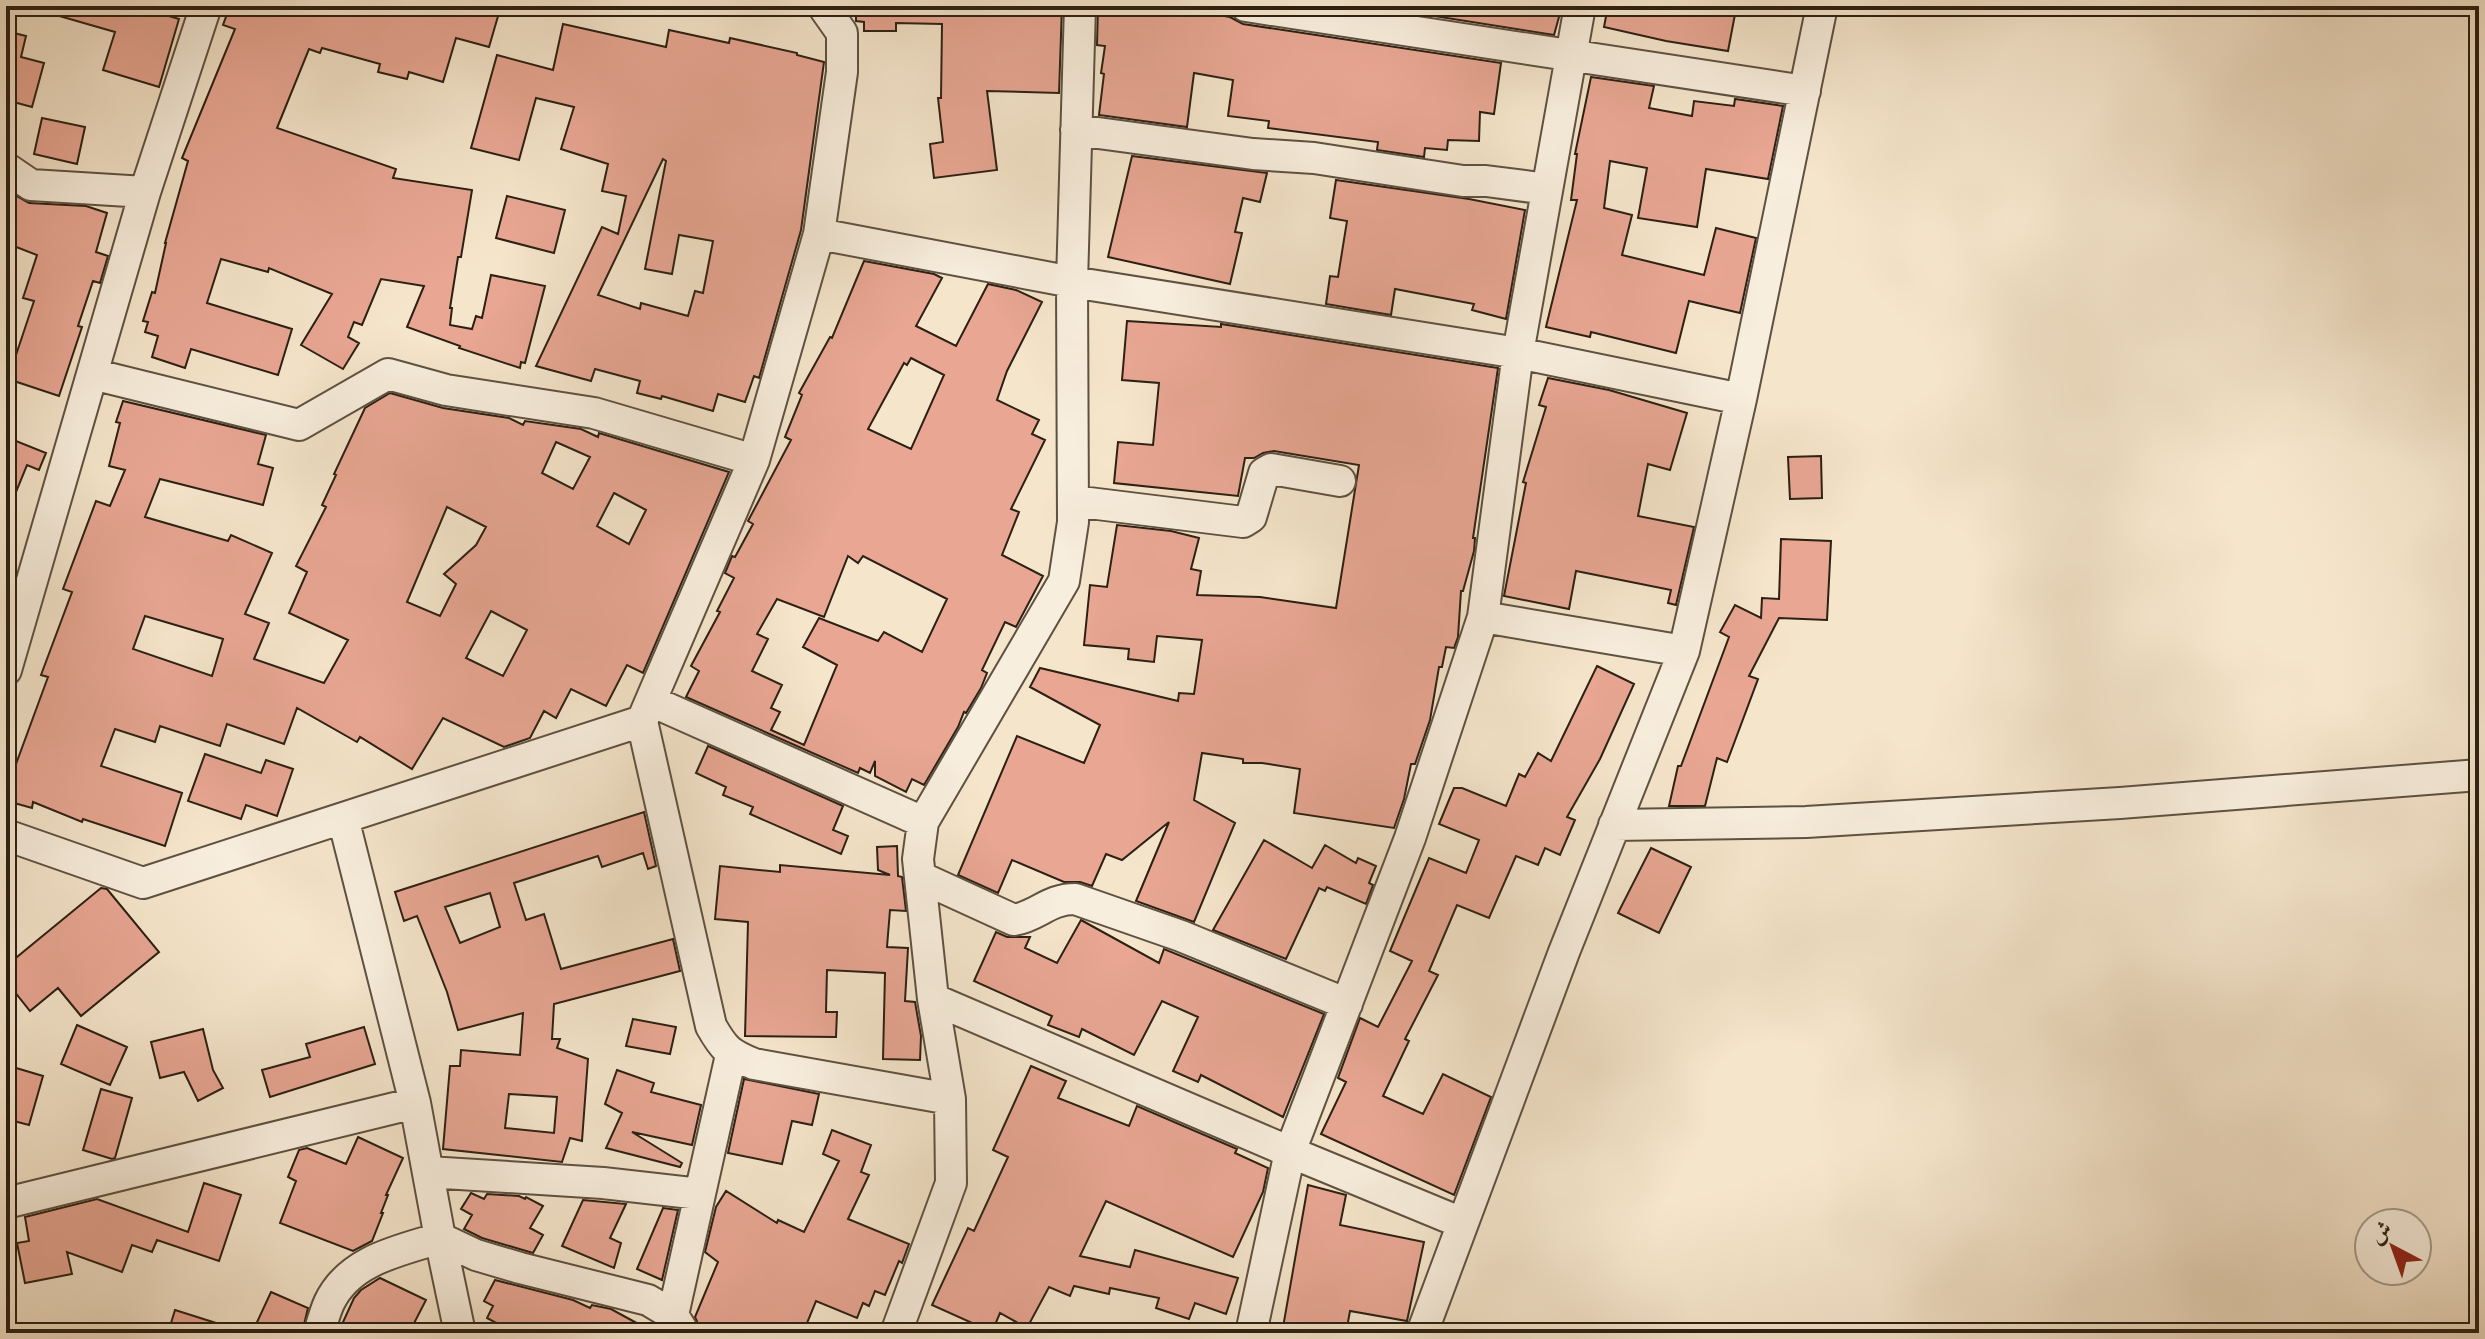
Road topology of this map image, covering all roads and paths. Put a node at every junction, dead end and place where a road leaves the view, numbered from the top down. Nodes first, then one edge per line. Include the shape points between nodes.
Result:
1 (206, 6) edge
2 (823, 6) edge
3 (1080, 6) edge
4 (1246, 6) edge
5 (1580, 6) edge
6 (1822, 6) edge
7 (1570, 56) junction
8 (1805, 91) junction
9 (1076, 130) junction
10 (6, 168) edge
11 (1547, 189) junction
12 (145, 192) junction
13 (819, 234) junction
14 (1072, 282) junction
15 (1518, 353) junction
16 (92, 374) junction
17 (1741, 399) junction
18 (754, 460) junction
19 (1340, 481) dead end
20 (1073, 501) junction
21 (1483, 617) junction
22 (1684, 651) junction
23 (6, 670) edge
24 (646, 711) junction
25 (2479, 775) edge
26 (343, 818) junction
27 (923, 822) junction
28 (1614, 825) junction
29 (6, 835) edge
30 (920, 877) junction
31 (933, 999) junction
32 (1347, 1004) junction
33 (731, 1055) junction
34 (950, 1099) junction
35 (415, 1103) junction
36 (1290, 1152) junction
37 (428, 1172) junction
38 (700, 1194) junction
39 (6, 1203) edge
40 (1462, 1223) junction
41 (440, 1238) junction
42 (678, 1324) edge
43 (1427, 1328) edge
44 (319, 1333) edge
45 (460, 1333) edge
46 (896, 1333) edge
47 (1251, 1333) edge

1 - 12 street
2 - 13 street via 842,33 842,72
3 - 9 street
4 - 7 street
5 - 7 street
6 - 8 street
7 - 8 street
7 - 11 street
8 - 17 street
9 - 11 street
9 - 14 street
10 - 12 street via 31,185
11 - 15 street
12 - 16 street
13 - 14 street
13 - 18 street
14 - 15 street
14 - 20 street
15 - 17 street
15 - 21 street
16 - 18 street via 299,425 388,374 446,390 594,413
16 - 23 street
17 - 22 street
18 - 24 street
19 - 20 street via 1271,469 1264,473 1251,517 1243,522
20 - 27 street via 1064,581
21 - 22 street
21 - 32 street via 1410,838
22 - 28 street
24 - 26 street
24 - 27 street
24 - 33 street via 711,1026
25 - 28 street via 1806,822
26 - 29 street via 143,883
26 - 35 street
27 - 30 street
28 - 40 street
30 - 31 street
30 - 32 street via 1014,920 1060,899 1075,899
31 - 34 street
31 - 36 street
32 - 36 street
33 - 34 street via 754,1064
33 - 38 street
34 - 46 street via 951,1183
35 - 37 street
35 - 39 street
36 - 40 street
36 - 47 street
37 - 38 street
37 - 41 street
38 - 42 street
40 - 43 street
41 - 42 street via 476,1255 648,1300
41 - 44 street via 375,1258 345,1278 329,1302
41 - 45 street

